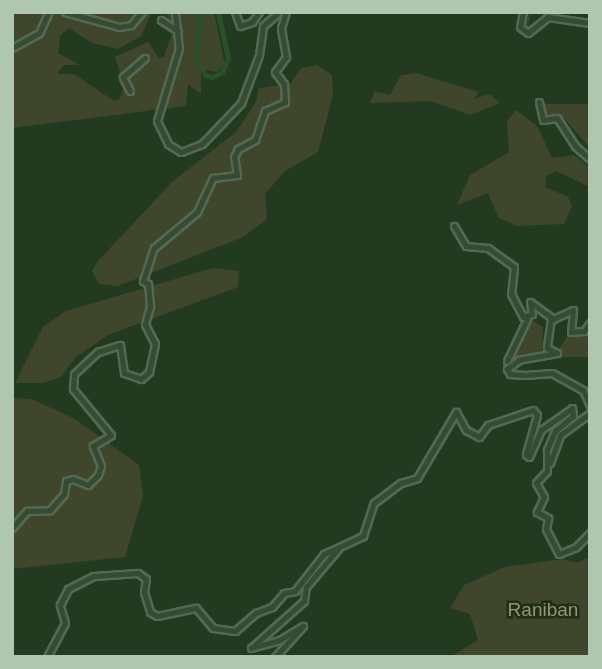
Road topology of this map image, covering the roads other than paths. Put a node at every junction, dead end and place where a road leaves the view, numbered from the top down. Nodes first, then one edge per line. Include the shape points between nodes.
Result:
1 (49, 12) edge
2 (65, 12) edge
3 (142, 12) edge
4 (175, 12) edge
5 (235, 12) edge
6 (259, 12) edge
7 (267, 12) edge
8 (279, 12) edge
9 (286, 12) edge
10 (523, 12) edge
11 (161, 20) dead end
12 (267, 21) junction
13 (590, 23) edge
14 (178, 31) junction
15 (12, 48) edge
16 (145, 58) dead end
17 (130, 91) dead end
18 (539, 102) dead end
19 (590, 159) edge
20 (454, 226) dead end
21 (551, 318) junction
22 (527, 319) junction
23 (590, 323) edge
24 (507, 360) dead end
25 (590, 406) edge
26 (590, 413) edge
27 (548, 465) junction
28 (12, 528) edge
29 (590, 533) edge
30 (344, 544) junction
31 (47, 657) edge
32 (275, 657) edge

1 - 15 street via 39,33
2 - 3 street via 119,27 131,25
4 - 14 street
5 - 6 street via 240,26 252,22
7 - 12 street
8 - 12 street
9 - 28 street via 281,28 286,57 275,69 284,84 285,102 265,111 255,140 238,149 234,157 237,175 213,178 197,212 154,248 143,281 148,284 150,306 145,324 155,344 149,372 141,379 124,373 120,345 98,352 74,374 73,389 111,435 93,446 102,466 98,475 88,485 73,478 66,481 64,494 50,510 27,510
10 - 13 street via 520,27 528,33 548,17
11 - 14 street
12 - 14 street via 243,100 202,144 181,152 168,144 157,121 178,48
16 - 17 street via 123,77
18 - 19 street via 543,120 557,118 575,146
20 - 22 street via 466,246 488,248 514,267 511,294
21 - 22 street via 530,302 532,314
21 - 23 street via 572,310 571,332 584,331
21 - 25 street via 547,348 557,353 519,360 507,369 525,376 552,373 583,390
22 - 24 street
26 - 27 street via 558,438
27 - 29 street via 536,483 544,498 537,512 548,518 546,529 556,552 573,549
27 - 30 street via 547,450 555,431 573,416 572,408 541,430 530,457 526,454 537,415 533,410 488,425 479,437 466,430 456,412 417,478 401,483 374,503 367,532
30 - 31 street via 324,554 295,592 284,593 272,607 256,613 233,632 213,628 196,608 157,616 150,612 146,579 138,573 94,576 68,589 60,605 65,623
30 - 32 street via 323,562 306,587 304,601 251,648 280,640 303,626

